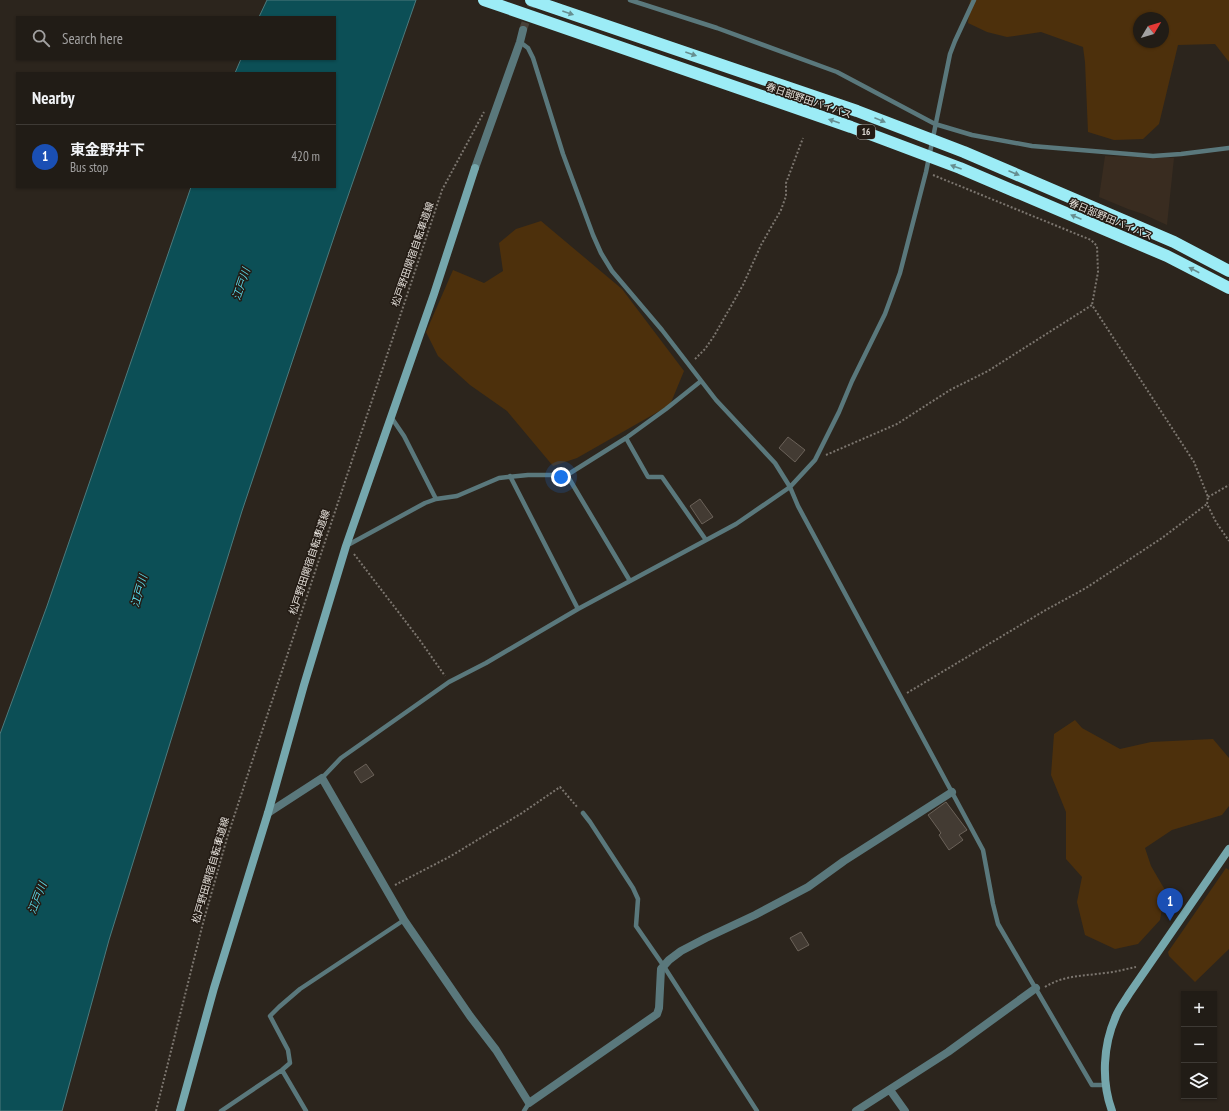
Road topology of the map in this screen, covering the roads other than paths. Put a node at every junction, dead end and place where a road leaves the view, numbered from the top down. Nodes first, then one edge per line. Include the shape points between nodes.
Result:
1 (531, 0) edge
2 (630, 0) edge
3 (974, 0) edge
4 (488, 1) edge
5 (523, 30) tunnel mouth
6 (520, 42) junction
7 (935, 124) junction
8 (932, 141) junction
9 (1229, 148) edge
10 (930, 157) junction
11 (1229, 271) edge
12 (1229, 288) edge
13 (701, 381) junction
14 (391, 417) junction
15 (626, 438) junction
16 (567, 475) junction
17 (510, 476) junction
18 (790, 486) junction
19 (436, 499) junction
20 (706, 540) junction
21 (347, 545) junction
22 (630, 581) junction
23 (578, 609) junction
24 (322, 778) junction
25 (952, 792) junction
26 (268, 813) junction
27 (582, 813) road end
28 (1229, 849) edge
29 (404, 920) junction
30 (663, 965) junction
31 (1037, 989) junction
32 (282, 1070) junction
33 (1106, 1085) junction
34 (890, 1090) junction
35 (530, 1103) junction
36 (180, 1111) edge
37 (221, 1111) edge
38 (306, 1111) edge
39 (524, 1111) edge
40 (757, 1111) edge
41 (856, 1111) edge
42 (905, 1111) edge
43 (1112, 1111) edge

1 -> 8 highway, 春日部野田バイパス / 16 via 857,111
2 - 7 lane via 837,72
3 - 7 lane via 950,54
10 -> 4 highway, 春日部野田バイパス / 16
5 - 6 street
6 - 13 lane via 528,48 533,58 563,154 601,253 612,271
6 - 14 street
7 - 8 lane
7 - 9 lane via 1032,146 1112,153 1153,156
8 - 10 lane
8 -> 11 highway, 春日部野田バイパス / 16 via 964,152 1174,242
12 -> 10 highway, 春日部野田バイパス / 16 via 1167,256
10 - 18 lane via 900,273 885,314 815,460
13 - 15 lane
13 - 18 lane via 775,463
14 - 19 lane via 404,436
14 - 21 street
15 - 16 lane
15 - 20 lane via 648,477 662,477
16 - 17 lane
16 - 22 lane
17 - 19 lane via 458,496
17 - 23 lane
18 - 20 lane via 736,524
18 - 25 lane via 798,506
19 - 21 lane
20 - 22 lane
21 - 26 street
22 - 23 lane
23 - 24 lane via 449,682 341,758
24 - 26 street
24 - 29 street
25 - 30 street via 808,887 694,944
25 - 31 lane via 983,850 998,924
26 - 36 street via 214,988
27 - 30 lane via 633,888 638,899 636,926
28 - 33 street via 1116,1016 1105,1061
29 - 32 lane via 300,989 270,1016 288,1050 290,1063
29 - 35 street via 496,1050
30 - 35 street via 657,1014
30 - 40 lane
31 - 33 lane via 1092,1085
31 - 34 street
32 - 37 lane
32 - 38 lane
33 - 43 street
34 - 41 street
34 - 42 street
35 - 39 lane

